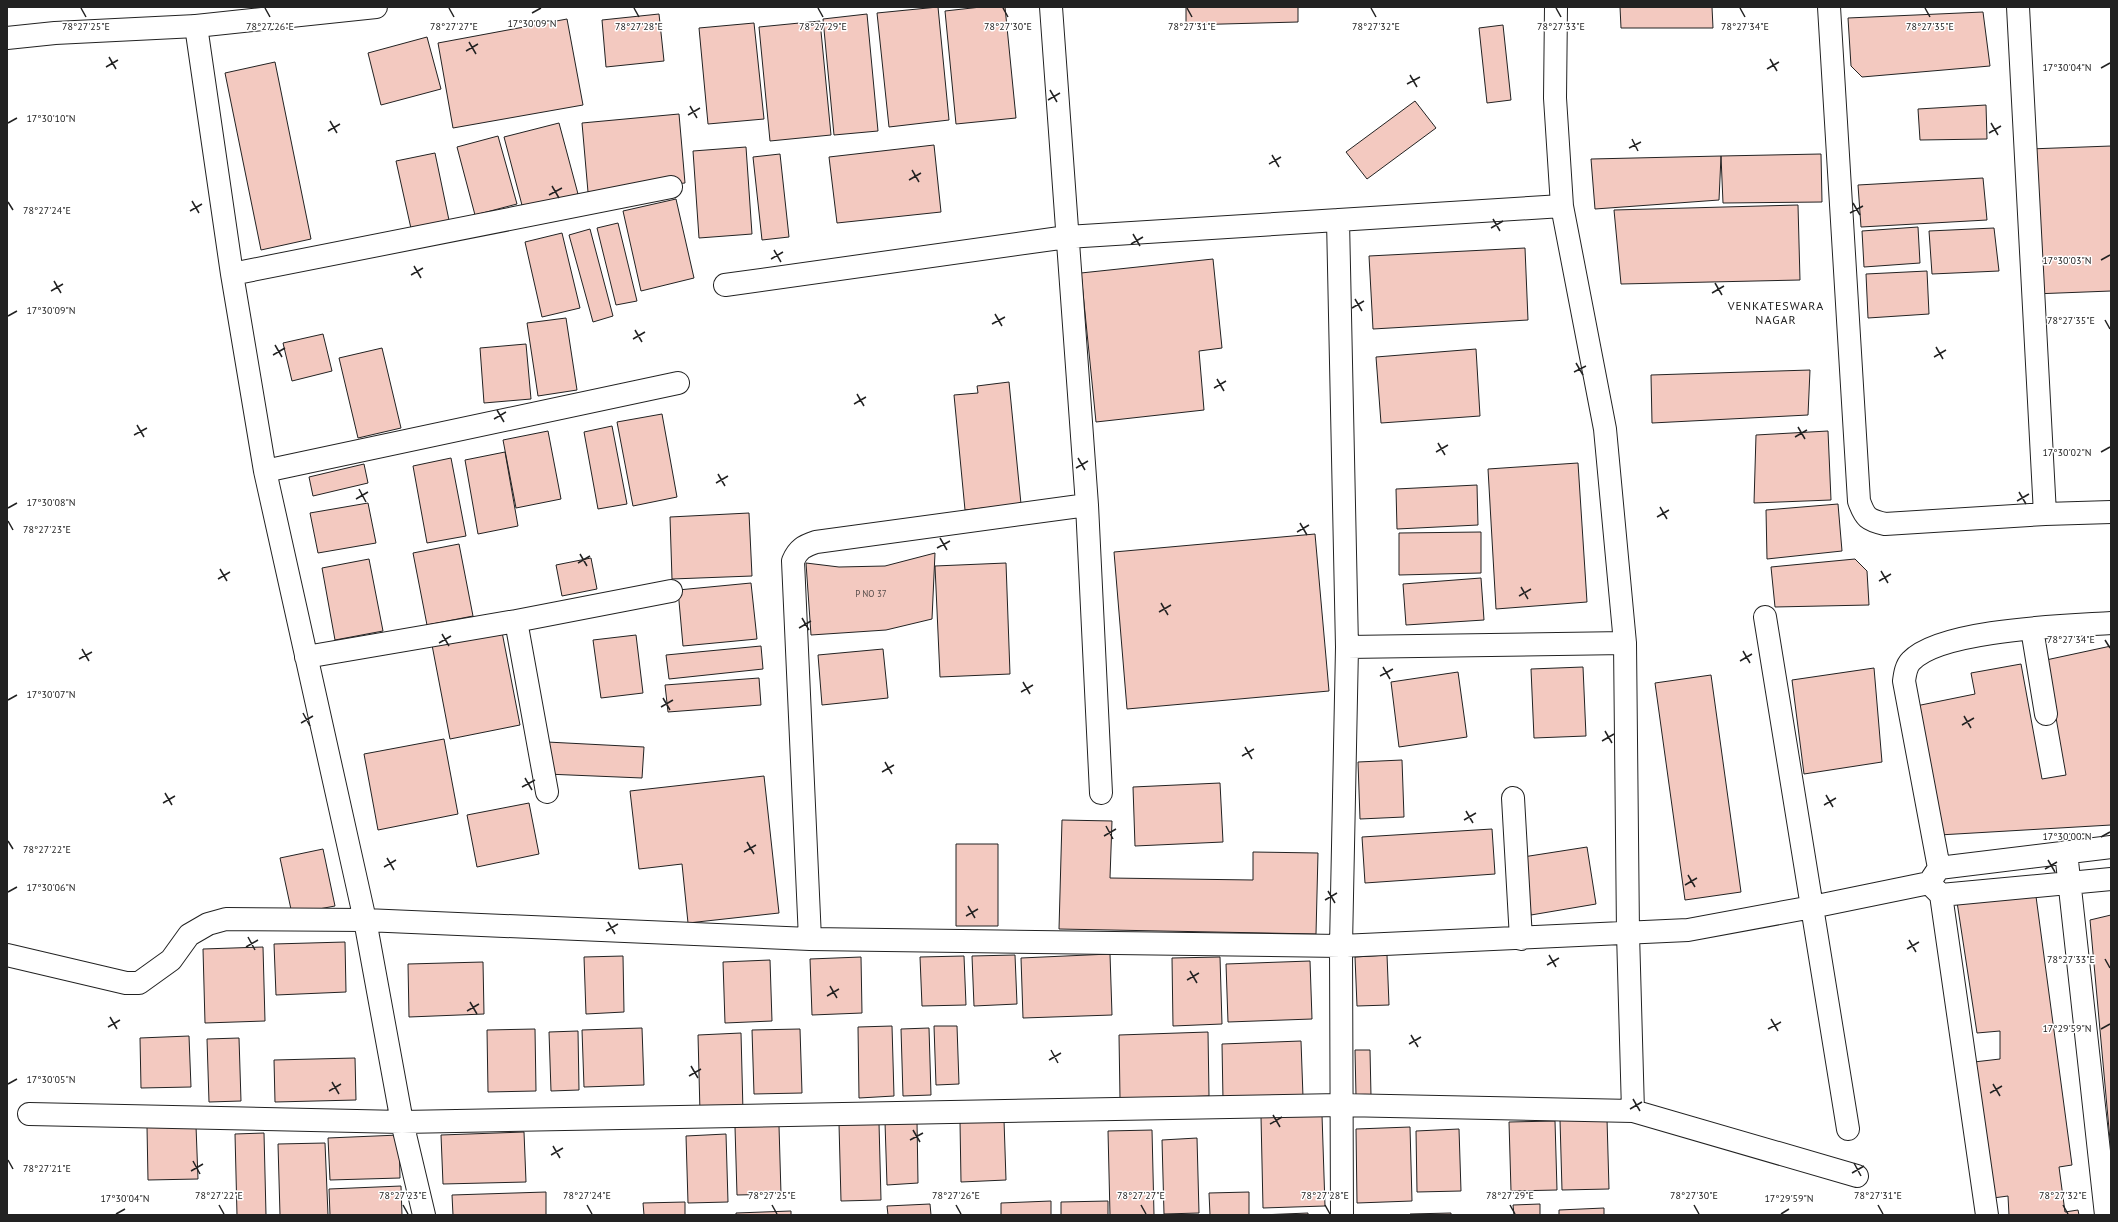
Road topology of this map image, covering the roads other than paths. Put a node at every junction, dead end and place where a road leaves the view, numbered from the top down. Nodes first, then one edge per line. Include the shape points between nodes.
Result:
1 (376, 7) edge
2 (1051, 7) edge
3 (1556, 7) edge
4 (1828, 7) edge
5 (2018, 7) edge
6 (262, 13) edge
7 (196, 26) junction
8 (7, 38) edge
9 (671, 187) dead end
10 (1562, 206) junction
11 (1338, 220) junction
12 (1067, 237) junction
13 (232, 274) junction
14 (725, 285) dead end
15 (678, 383) dead end
16 (266, 471) junction
17 (1087, 506) junction
18 (2111, 512) edge
19 (2045, 514) junction
20 (671, 591) dead end
21 (1765, 617) dead end
22 (516, 621) junction
23 (2111, 623) edge
24 (2032, 629) junction
25 (1625, 643) junction
26 (1347, 647) junction
27 (306, 657) junction
28 (2046, 714) dead end
29 (547, 792) dead end
30 (1101, 793) dead end
31 (1513, 798) dead end
32 (2111, 847) edge
33 (2066, 852) junction
34 (2111, 879) edge
35 (1937, 882) junction
36 (2069, 883) junction
37 (1812, 907) junction
38 (365, 920) junction
39 (1628, 933) junction
40 (1521, 938) junction
41 (810, 939) junction
42 (1341, 946) junction
43 (7, 955) edge
44 (1340, 1105) junction
45 (1632, 1111) junction
46 (29, 1114) dead end
47 (402, 1122) junction
48 (1848, 1129) dead end
49 (1857, 1176) dead end
50 (424, 1215) edge
51 (1342, 1215) edge
52 (1987, 1215) edge
53 (2106, 1215) edge

1 - 6 street
2 - 12 street
3 - 10 street via 1555,98
4 - 19 street via 1859,501 1863,513 1872,521 1885,524
5 - 19 street
6 - 7 street
7 - 8 street
7 - 13 street
9 - 13 street
10 - 11 street
10 - 25 street via 1605,429
11 - 12 street
11 - 26 street
12 - 14 street
12 - 17 street
13 - 16 street
15 - 16 street
16 - 27 street
17 - 30 street
17 - 41 street via 816,542 797,552 793,560
18 - 19 street
20 - 22 street
21 - 37 street
22 - 27 street
22 - 29 street
23 - 24 street
24 - 28 street
24 - 35 street via 1954,639 1912,660 1906,670 1904,681
25 - 26 street
25 - 39 street
26 - 42 street
27 - 38 street
31 - 40 street
32 - 33 street
33 - 35 street
33 - 36 street
34 - 36 street
35 - 36 street
35 - 37 street
35 - 52 street
36 - 53 street
37 - 39 street via 1688,930
37 - 48 street
38 - 41 street
38 - 43 street via 220,920 189,935 170,960 139,983 126,984
38 - 47 street
39 - 40 street
39 - 45 street
40 - 42 street
41 - 42 street
42 - 44 street
44 - 45 street
44 - 47 street
44 - 51 street
45 - 49 street
46 - 47 street
47 - 50 street

